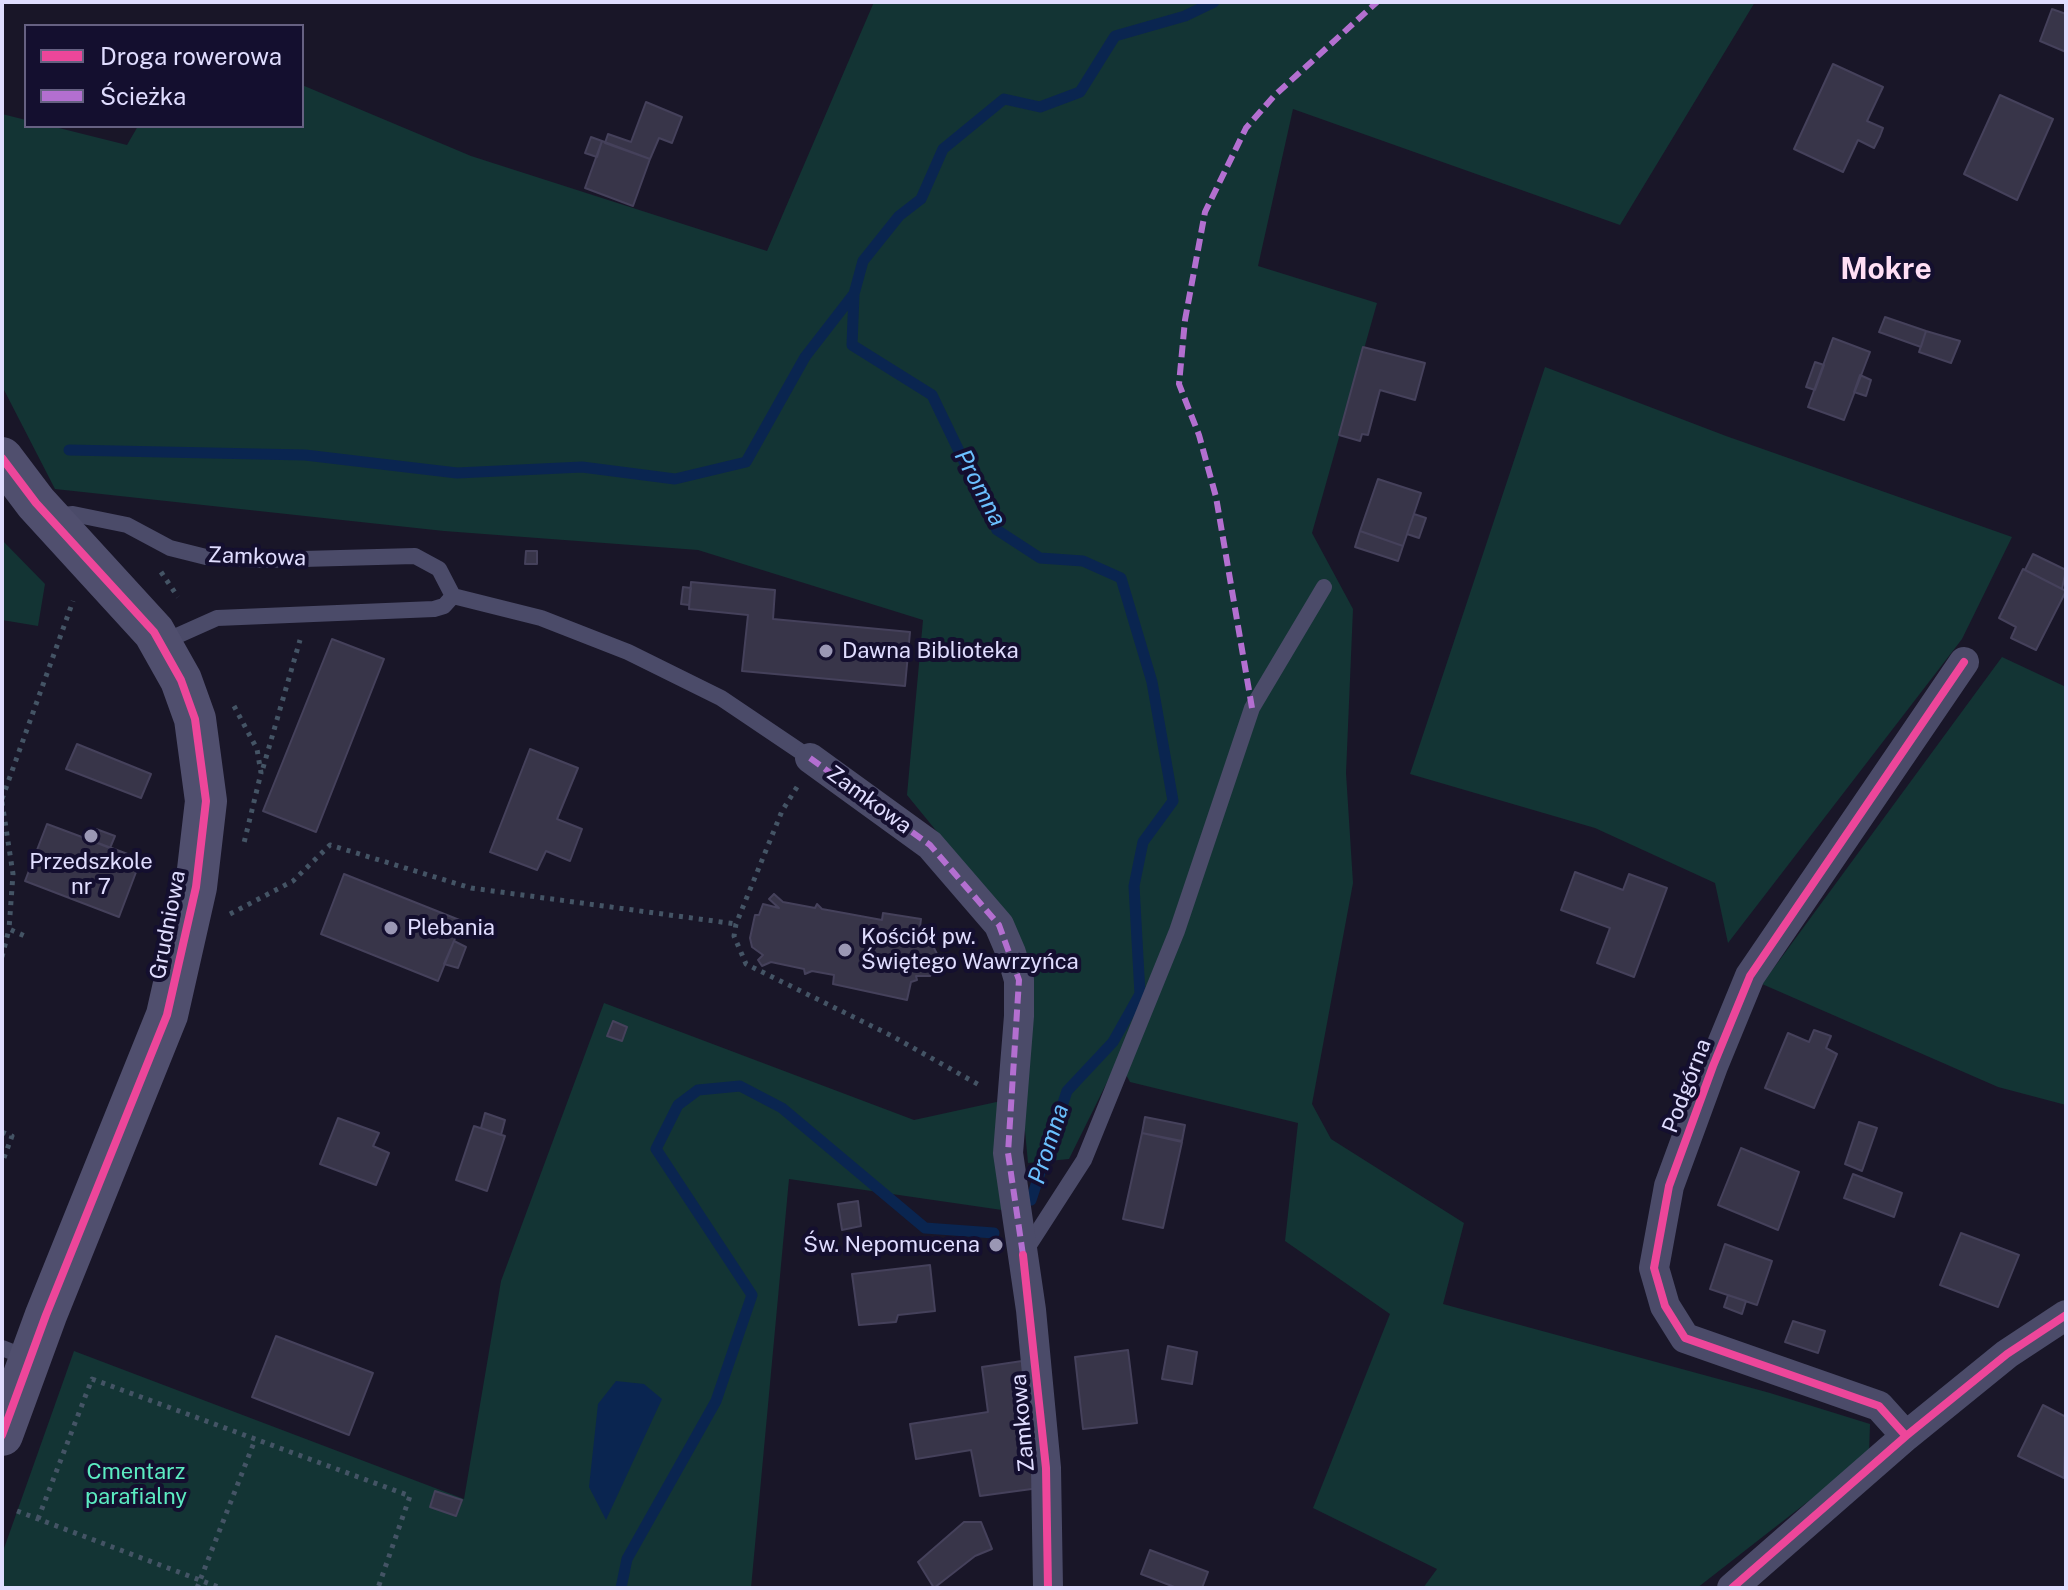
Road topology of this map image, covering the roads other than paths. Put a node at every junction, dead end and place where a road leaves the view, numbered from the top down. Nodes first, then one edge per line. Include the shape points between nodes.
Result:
1 (2, 458) edge
2 (49, 516) junction
3 (1324, 587) dead end
4 (453, 596) junction
5 (161, 644) junction
6 (1964, 662) dead end
7 (806, 768) joint
8 (1023, 1255) junction
9 (2066, 1315) edge
10 (16, 1354) edge
11 (2, 1435) edge
12 (1906, 1436) junction
13 (1048, 1588) edge
14 (1732, 1588) edge

1 - 2 street, Grudniowa
2 - 4 lane, Zamkowa via 73,514 127,525 170,548 206,557 415,556 439,569
2 - 5 street, Grudniowa
3 - 8 lane via 1252,708 1177,931 1084,1160
4 - 5 lane via 434,609 217,618
4 - 7 lane, Zamkowa via 541,618 628,652 721,698
5 - 10 street, Grudniowa via 195,719 202,760 206,801 196,887 167,1015
6 - 12 street, Podgórna via 1750,976 1669,1186 1654,1268 1665,1306 1685,1338 1879,1406
7 - 8 street, Zamkowa via 930,845 999,925 1019,980 1008,1153
8 - 13 street, Zamkowa via 1046,1468
9 - 12 street via 2007,1354
10 - 11 street, Grudniowa
12 - 14 street

